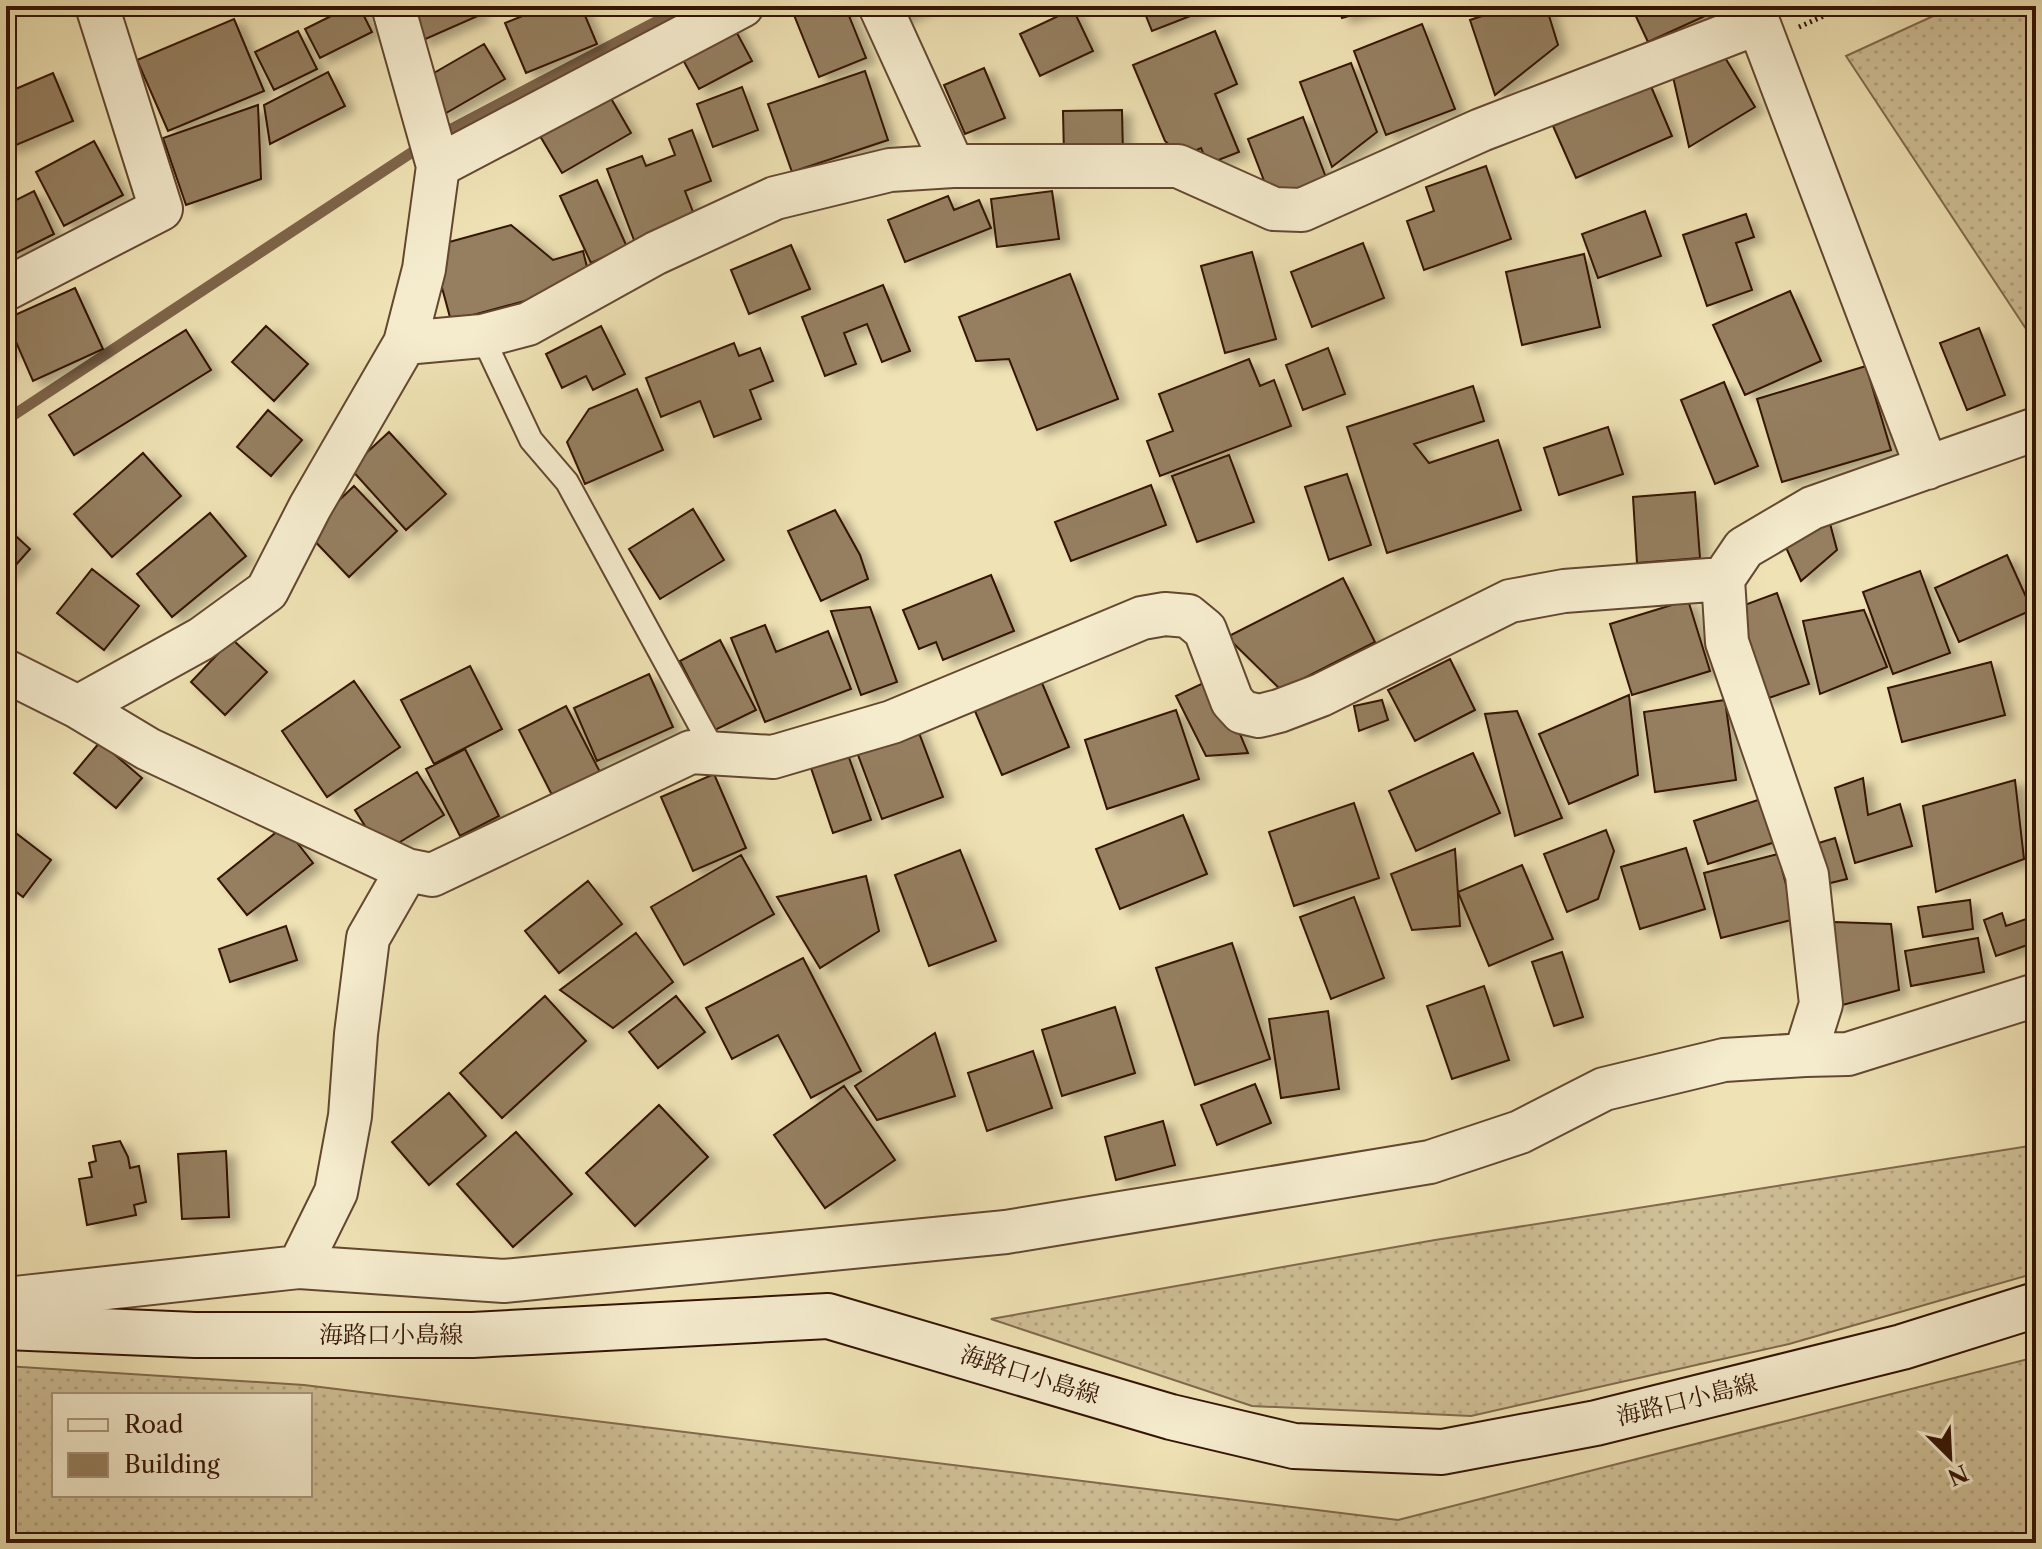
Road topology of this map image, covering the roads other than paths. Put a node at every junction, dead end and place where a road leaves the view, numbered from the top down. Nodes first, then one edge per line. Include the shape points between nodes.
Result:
1 (97, 6) edge
2 (393, 6) edge
3 (742, 6) edge
4 (880, 6) edge
5 (1759, 24) edge
6 (438, 166) junction
7 (953, 166) junction
8 (6, 289) edge
9 (482, 336) junction
10 (405, 343) junction
11 (2036, 429) edge
12 (1927, 468) junction
13 (1723, 579) junction
14 (6, 671) edge
15 (78, 707) junction
16 (715, 753) junction
17 (407, 870) junction
18 (2036, 995) edge
19 (1805, 1055) junction
20 (299, 1267) junction
21 (6, 1299) edge
22 (2036, 1305) edge
23 (6, 1327) edge

1 - 8 street via 161,209
2 - 6 street
3 - 6 street
4 - 7 street
5 - 7 street via 1481,130 1302,210 1274,209 1178,166
5 - 12 street
6 - 10 street via 424,269
7 - 9 street via 890,170 775,198 656,253 528,324
9 - 10 street
9 - 16 lane via 531,440 567,482
10 - 15 street via 267,591 201,639
11 - 12 street
12 - 13 street via 1812,508 1744,548
13 - 16 street via 1564,591 1510,601 1321,695 1259,716 1242,712 1232,701 1205,630 1188,616 1165,614 1142,618 892,722 773,757
13 - 19 street via 1727,642 1807,875 1821,1004
14 - 15 street
15 - 17 street via 148,749
16 - 17 street via 691,752 432,875
17 - 20 street via 368,938 350,1116 336,1192
18 - 19 street via 1848,1054
19 - 20 street via 1724,1060 1604,1089 1520,1132 1430,1162 1006,1232 504,1281
20 - 21 street
22 - 23 main road, 海路口小島線 via 1902,1347 1596,1423 1442,1452 1294,1446 1171,1417 828,1316 473,1335 195,1335

